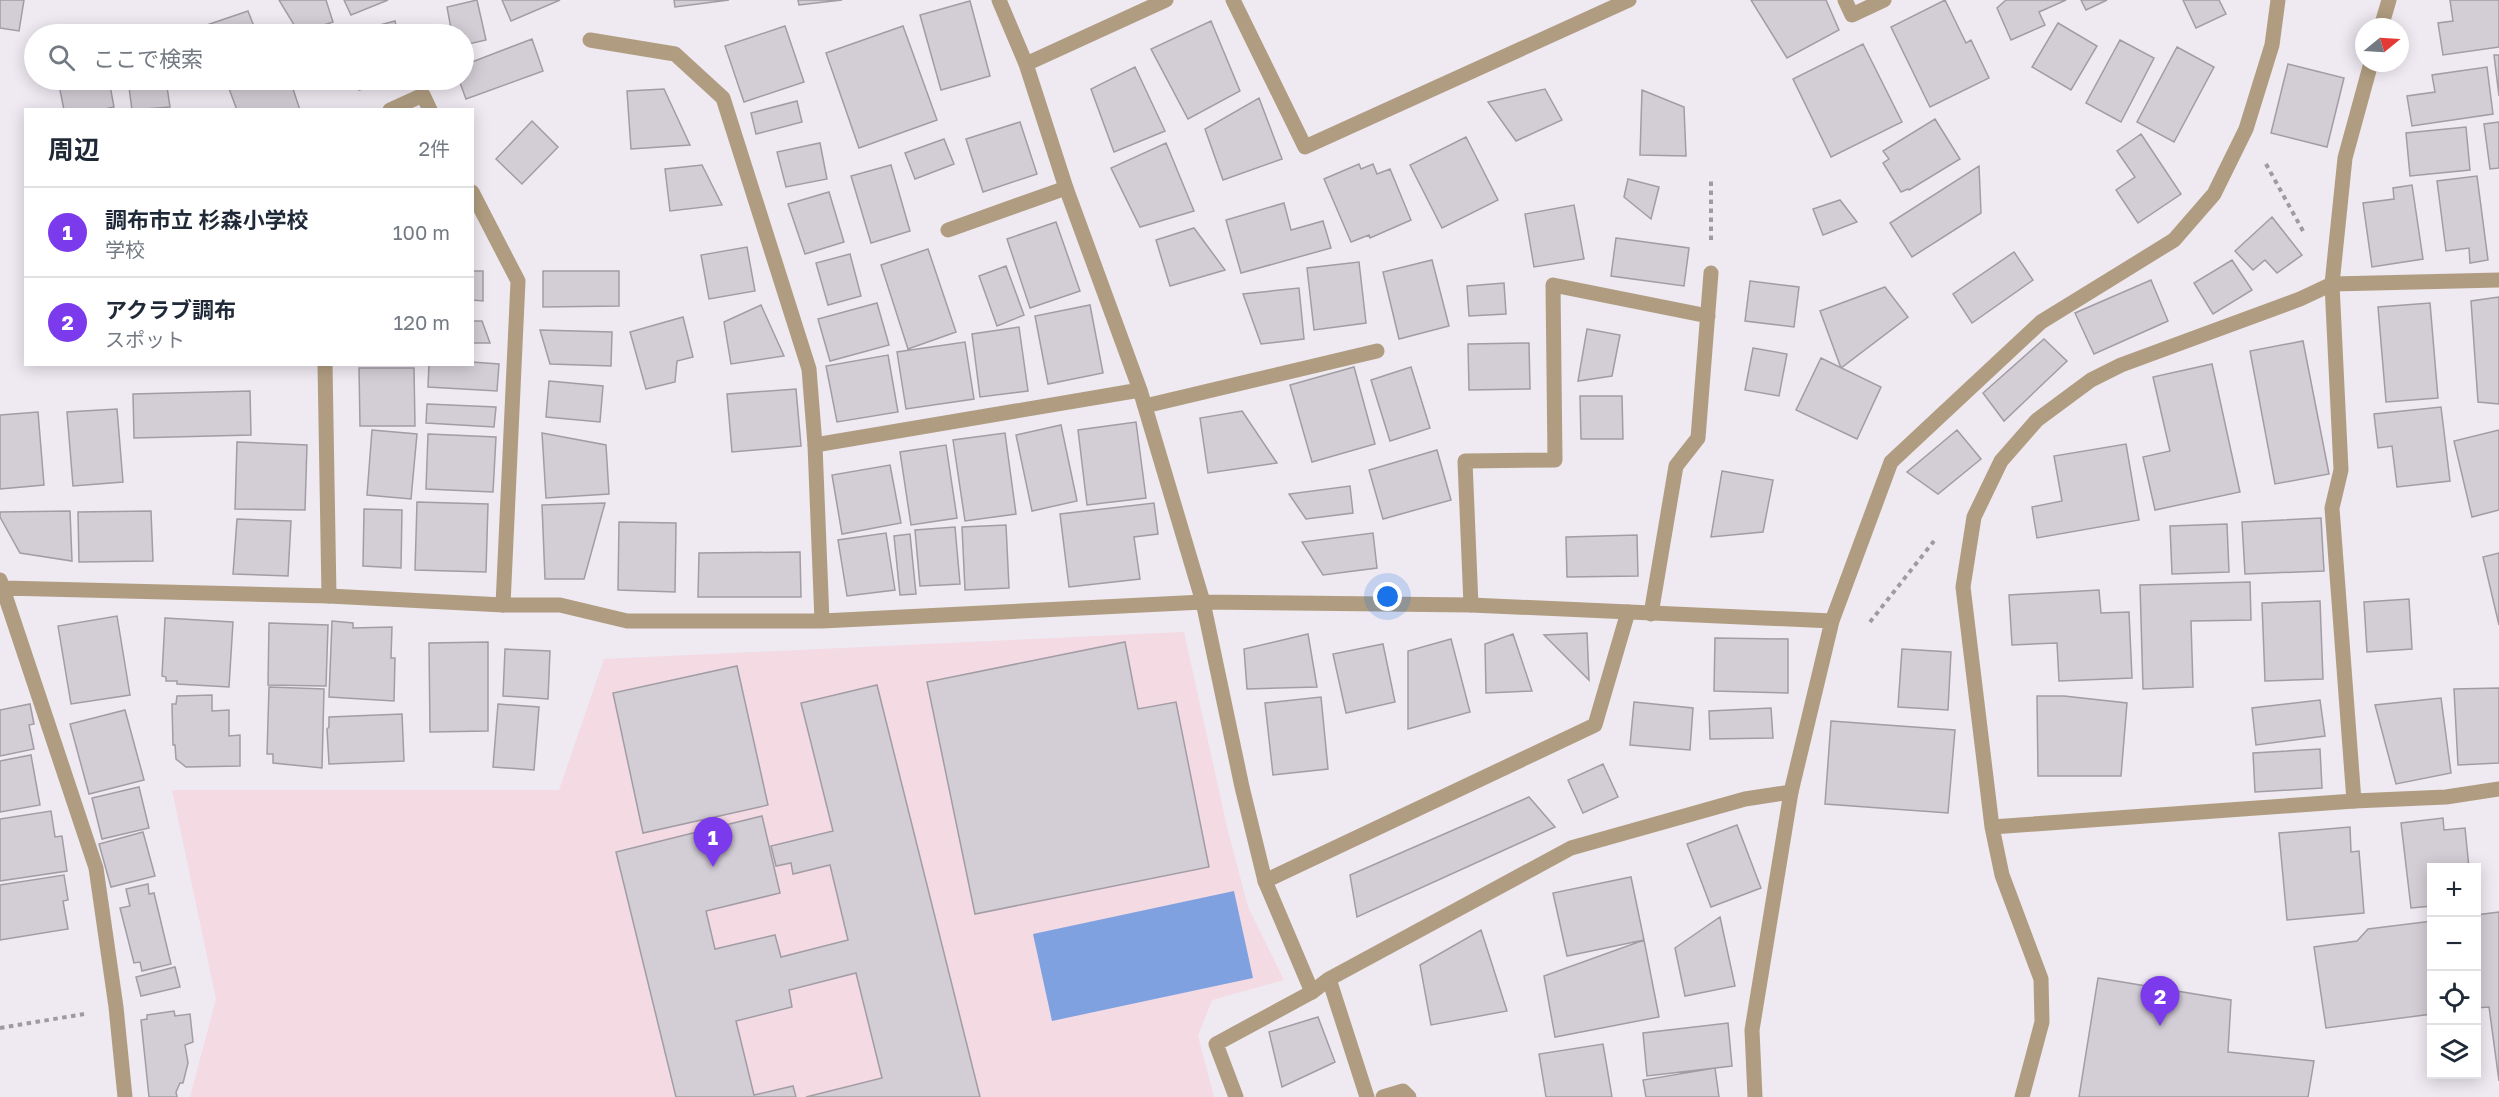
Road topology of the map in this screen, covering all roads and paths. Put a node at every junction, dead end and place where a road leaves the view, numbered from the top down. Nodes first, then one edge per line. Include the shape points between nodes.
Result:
1 (999, 0) edge
2 (1166, 0) edge
3 (1233, 0) edge
4 (1629, 0) edge
5 (1845, 0) edge
6 (1884, 0) edge
7 (2278, 0) edge
8 (2389, 0) edge
9 (2384, 18) edge
10 (590, 40) dead end
11 (1026, 64) junction
12 (2370, 72) edge
13 (394, 108) edge
14 (429, 108) edge
15 (2246, 129) junction
16 (1711, 177) dead end
17 (1066, 188) junction
18 (474, 196) edge
19 (948, 230) dead end
20 (2304, 232) dead end
21 (1711, 273) joint
22 (2499, 280) edge
23 (2332, 284) junction
24 (1708, 316) junction
25 (1377, 351) dead end
26 (325, 366) edge
27 (1140, 390) junction
28 (1145, 406) junction
29 (815, 445) junction
30 (1936, 537) dead end
31 (2, 584) edge
32 (329, 596) junction
33 (1203, 603) junction
34 (503, 605) junction
35 (1471, 605) junction
36 (1628, 612) junction
37 (1651, 614) junction
38 (822, 621) junction
39 (1832, 621) junction
40 (2499, 789) edge
41 (1791, 792) junction
42 (2354, 801) junction
43 (1992, 827) junction
44 (1265, 881) junction
45 (1329, 979) junction
46 (1312, 992) junction
47 (116, 1007) junction
48 (0, 1028) edge
49 (125, 1097) edge
50 (1236, 1097) edge
51 (1367, 1097) edge
52 (1383, 1097) edge
53 (1409, 1097) edge
54 (1755, 1097) edge
55 (2022, 1097) edge

1 - 11 street
2 - 11 street
3 - 4 street via 1305,147
5 - 6 street via 1852,15
7 - 15 street via 2272,45
8 - 9 street
10 - 29 street via 675,54 723,98 809,369
11 - 17 street
12 - 23 street via 2346,158
13 - 14 street via 423,95
15 - 20 path
15 - 39 street via 2214,194 2174,240 2041,322 1891,462
16 - 21 path
17 - 19 street
17 - 27 street
18 - 34 street via 518,281
21 - 24 street
22 - 23 street
23 - 42 street via 2341,470 2332,508
23 - 43 street via 2091,380 2037,420 2001,460 1974,517 1963,587
24 - 35 street via 1553,285 1555,460 1465,461
24 - 37 street via 1698,438 1676,466
25 - 28 street
26 - 32 street
27 - 28 street
27 - 29 street
28 - 33 street
29 - 38 street
30 - 39 path via 1867,626
31 - 32 street
31 - 47 street via 96,868
32 - 34 street
33 - 35 street
33 - 38 street
33 - 44 street
34 - 38 street via 560,605 627,621
35 - 36 street
36 - 37 street
36 - 44 street via 1595,725
37 - 39 street
39 - 41 street
40 - 42 street via 2446,797
41 - 45 street via 1745,799 1571,848
41 - 54 street via 1752,1030
42 - 43 street
43 - 55 street via 2002,875 2041,979 2042,1023
44 - 46 street
45 - 46 street
45 - 51 street
46 - 50 street via 1216,1044
47 - 48 path
47 - 49 street
52 - 53 street via 1403,1091

